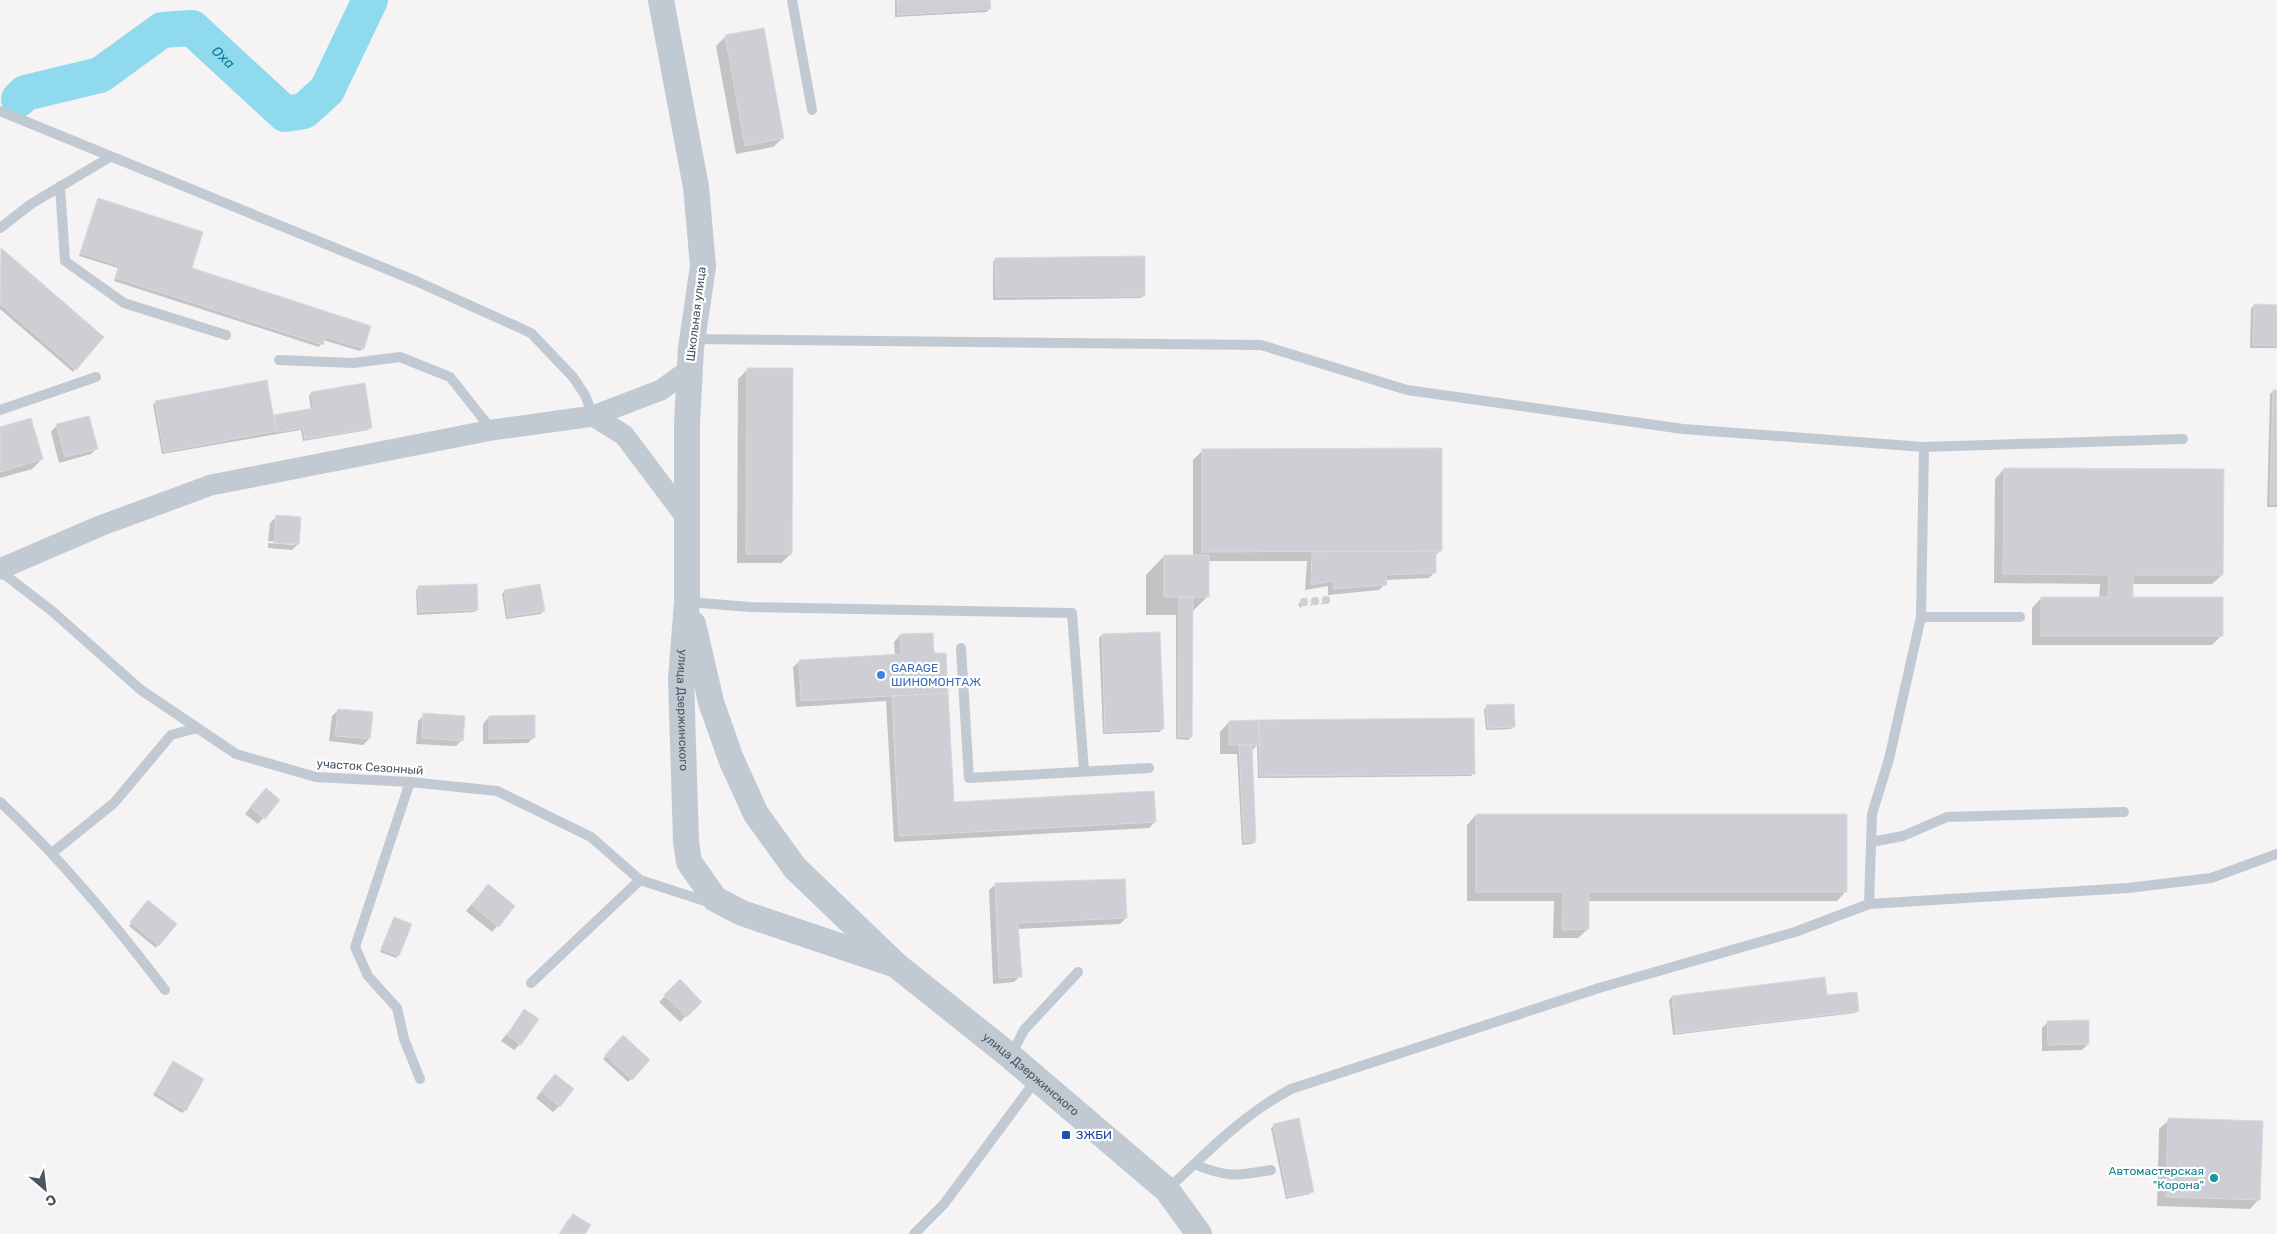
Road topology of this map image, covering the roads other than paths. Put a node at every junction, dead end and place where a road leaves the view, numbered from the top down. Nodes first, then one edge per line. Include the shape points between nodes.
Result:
1 (661, 0) edge
2 (665, 0) edge
3 (792, 0) edge
4 (812, 110) dead end
5 (0, 111) edge
6 (110, 157) junction
7 (60, 186) junction
8 (0, 228) edge
9 (226, 335) dead end
10 (692, 339) junction
11 (278, 360) dead end
12 (690, 370) junction
13 (96, 377) dead end
14 (0, 410) edge
15 (593, 416) junction
16 (492, 430) junction
17 (2182, 440) dead end
18 (1924, 447) junction
19 (686, 516) junction
20 (0, 570) edge
21 (687, 602) junction
22 (1921, 617) junction
23 (2020, 617) dead end
24 (961, 648) dead end
25 (197, 728) junction
26 (1149, 768) dead end
27 (1084, 771) junction
28 (410, 782) junction
29 (0, 802) edge
30 (2124, 812) dead end
31 (1871, 842) junction
32 (52, 853) junction
33 (2277, 854) edge
34 (640, 880) junction
35 (1869, 904) junction
36 (742, 913) junction
37 (896, 965) junction
38 (1078, 972) dead end
39 (531, 983) dead end
40 (165, 990) dead end
41 (1010, 1056) junction
42 (420, 1079) dead end
43 (1037, 1079) junction
44 (1194, 1164) junction
45 (1271, 1170) dead end
46 (1167, 1190) junction
47 (914, 1234) edge
48 (1199, 1234) edge

1 - 2 lane
1 - 10 street, Школьная улица via 696,187 703,266
3 - 4 lane
5 - 6 lane
6 - 7 lane
6 - 15 lane via 416,281 532,333 573,377
7 - 8 lane
7 - 9 lane via 66,261 124,304
10 - 12 street, Школьная улица
10 - 18 lane via 1261,345 1407,390 1683,428
11 - 16 lane via 354,363 400,357 450,377
12 - 15 street via 661,390
12 - 19 street, Школьная улица
13 - 14 lane
15 - 16 street
15 - 19 street via 624,435
16 - 20 street via 211,485 100,526
17 - 18 lane
18 - 22 lane
19 - 21 street, Школьная улица
20 - 25 lane, участок Сезонный via 52,610 141,690
21 - 27 lane via 750,608 1072,613
21 - 36 street, улица Дзержинского via 681,680 688,855 694,870 715,899
21 - 37 street, улица Дзержинского via 712,702 731,759 756,814 795,868
22 - 23 lane
22 - 31 lane via 1889,759 1872,814
24 - 27 lane via 969,778
25 - 28 lane, участок Сезонный via 236,754 316,777
25 - 32 lane via 172,735 114,804
26 - 27 lane
28 - 34 lane, участок Сезонный via 496,791 592,837
28 - 42 lane via 355,947 368,976 397,1008 404,1039
29 - 32 lane
30 - 31 lane via 1947,818 1903,836
31 - 35 lane
32 - 40 lane via 111,920
33 - 35 lane via 2211,878 2128,888
34 - 36 lane, участок Сезонный
34 - 39 lane
35 - 44 lane via 1795,932 1599,988 1291,1089 1271,1100
36 - 37 street, улица Дзержинского
37 - 41 street, улица Дзержинского
38 - 41 lane via 1024,1030
41 - 43 street, улица Дзержинского
43 - 46 street, улица Дзержинского
43 - 47 lane via 944,1204
44 - 45 lane via 1224,1175
44 - 46 lane
46 - 48 street, улица Дзержинского

